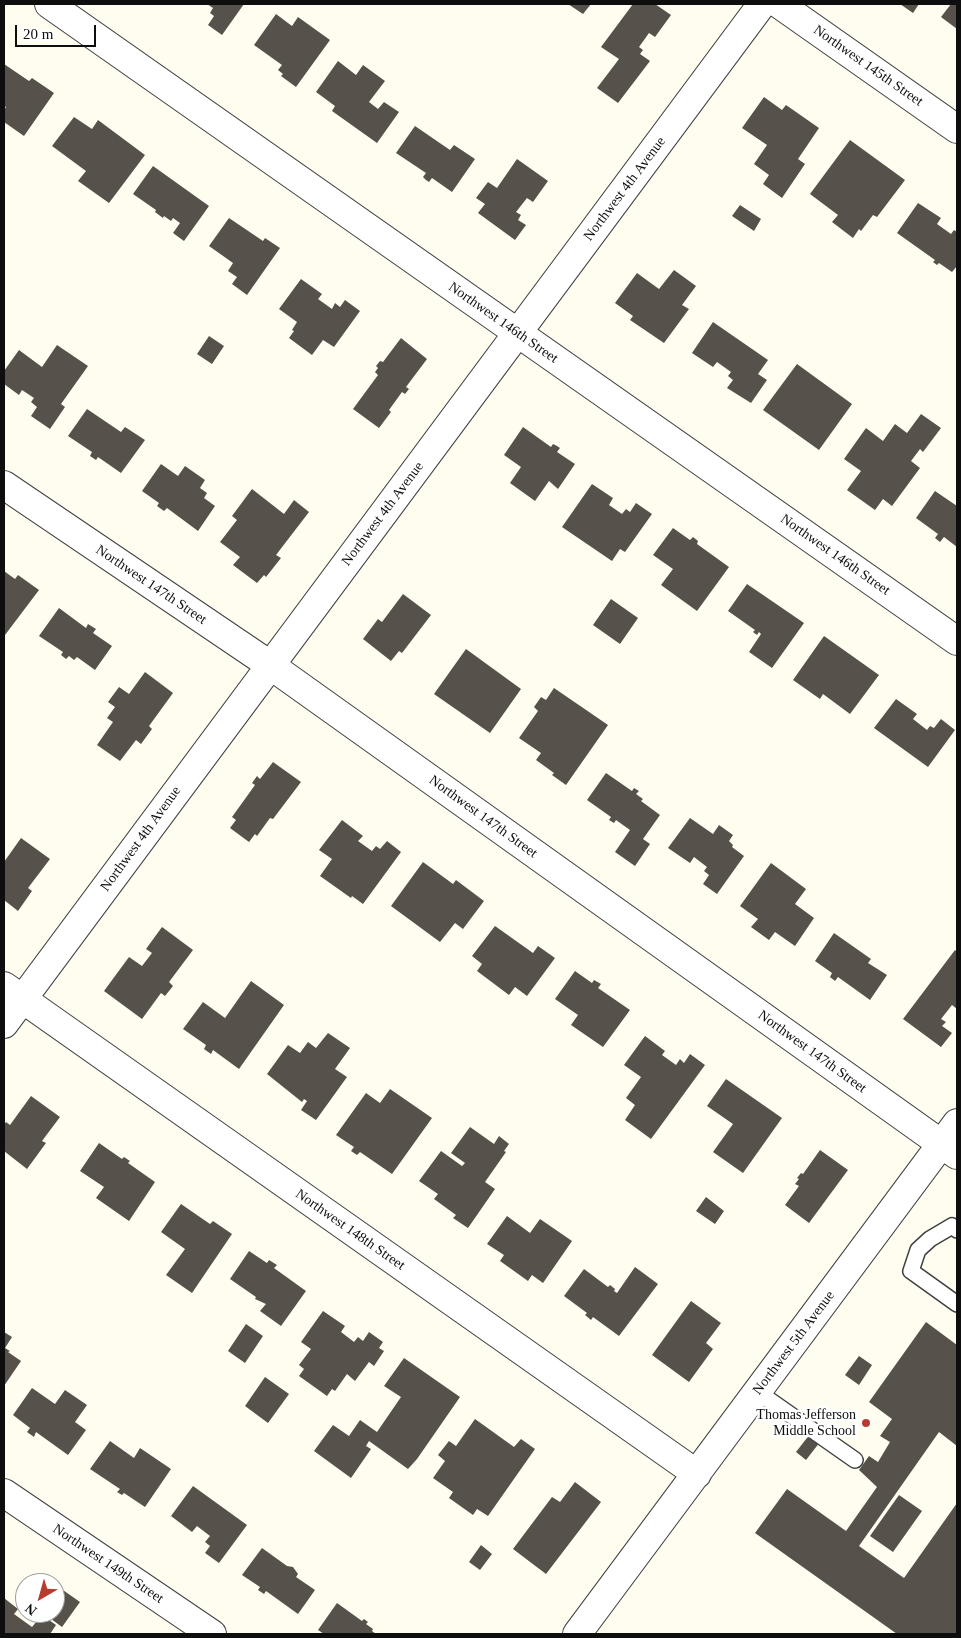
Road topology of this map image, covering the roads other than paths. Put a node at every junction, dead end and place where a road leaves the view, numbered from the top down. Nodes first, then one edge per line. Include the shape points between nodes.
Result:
1 (49, 4) edge
2 (762, 4) edge
3 (779, 4) edge
4 (957, 129) edge
5 (517, 333) junction
6 (4, 485) edge
7 (957, 641) edge
8 (270, 665) junction
9 (13, 992) edge
10 (4, 1024) edge
11 (952, 1141) edge
12 (957, 1230) edge
13 (957, 1304) edge
14 (758, 1392) junction
15 (855, 1460) dead end
16 (697, 1474) junction
17 (4, 1493) edge
18 (212, 1634) edge
19 (577, 1634) edge

1 - 5 street, Northwest 146th Street
2 - 5 street, Northwest 4th Avenue
3 - 4 street, Northwest 145th Street
5 - 7 street, Northwest 146th Street
5 - 8 street, Northwest 4th Avenue
6 - 8 street, Northwest 147th Street
8 - 9 street, Northwest 4th Avenue
8 - 11 street, Northwest 147th Street
9 - 10 street, Northwest 4th Avenue
9 - 16 street, Northwest 148th Street
11 - 14 street, Northwest 5th Avenue
12 - 13 lane via 952,1226 930,1239 918,1250 911,1271
14 - 15 lane
14 - 16 street, Northwest 5th Avenue
16 - 19 street, Northwest 5th Avenue
17 - 18 street, Northwest 149th Street

